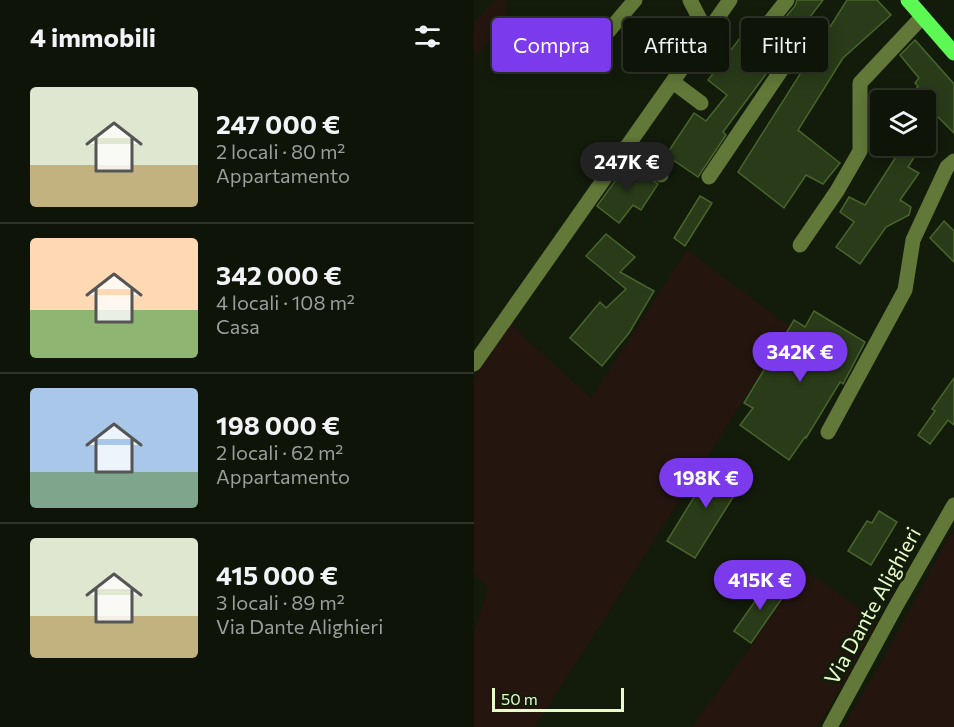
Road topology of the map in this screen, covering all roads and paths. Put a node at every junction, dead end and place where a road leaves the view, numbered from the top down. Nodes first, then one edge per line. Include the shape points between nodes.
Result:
1 (635, 0) edge
2 (690, 0) edge
3 (730, 0) edge
4 (787, 0) edge
5 (908, 0) edge
6 (922, 17) junction
7 (699, 18) edge
8 (717, 18) edge
9 (611, 28) edge
10 (954, 53) edge
11 (681, 72) edge
12 (674, 82) junction
13 (700, 103) dead end
14 (626, 148) junction
15 (954, 161) edge
16 (661, 175) dead end
17 (709, 177) dead end
18 (800, 245) dead end
19 (474, 364) edge
20 (828, 432) dead end
21 (954, 505) edge
22 (830, 727) edge

1 - 9 street
2 - 7 street
3 - 8 street
4 - 17 street via 768,24 784,45 782,69
5 - 6 main road
6 - 10 main road
6 - 18 street via 860,83 860,151
11 - 12 street
12 - 13 street
12 - 14 street
14 - 16 street
14 - 19 street
15 - 20 street via 947,167 913,240 904,290
21 - 22 street, Via Dante Alighieri

